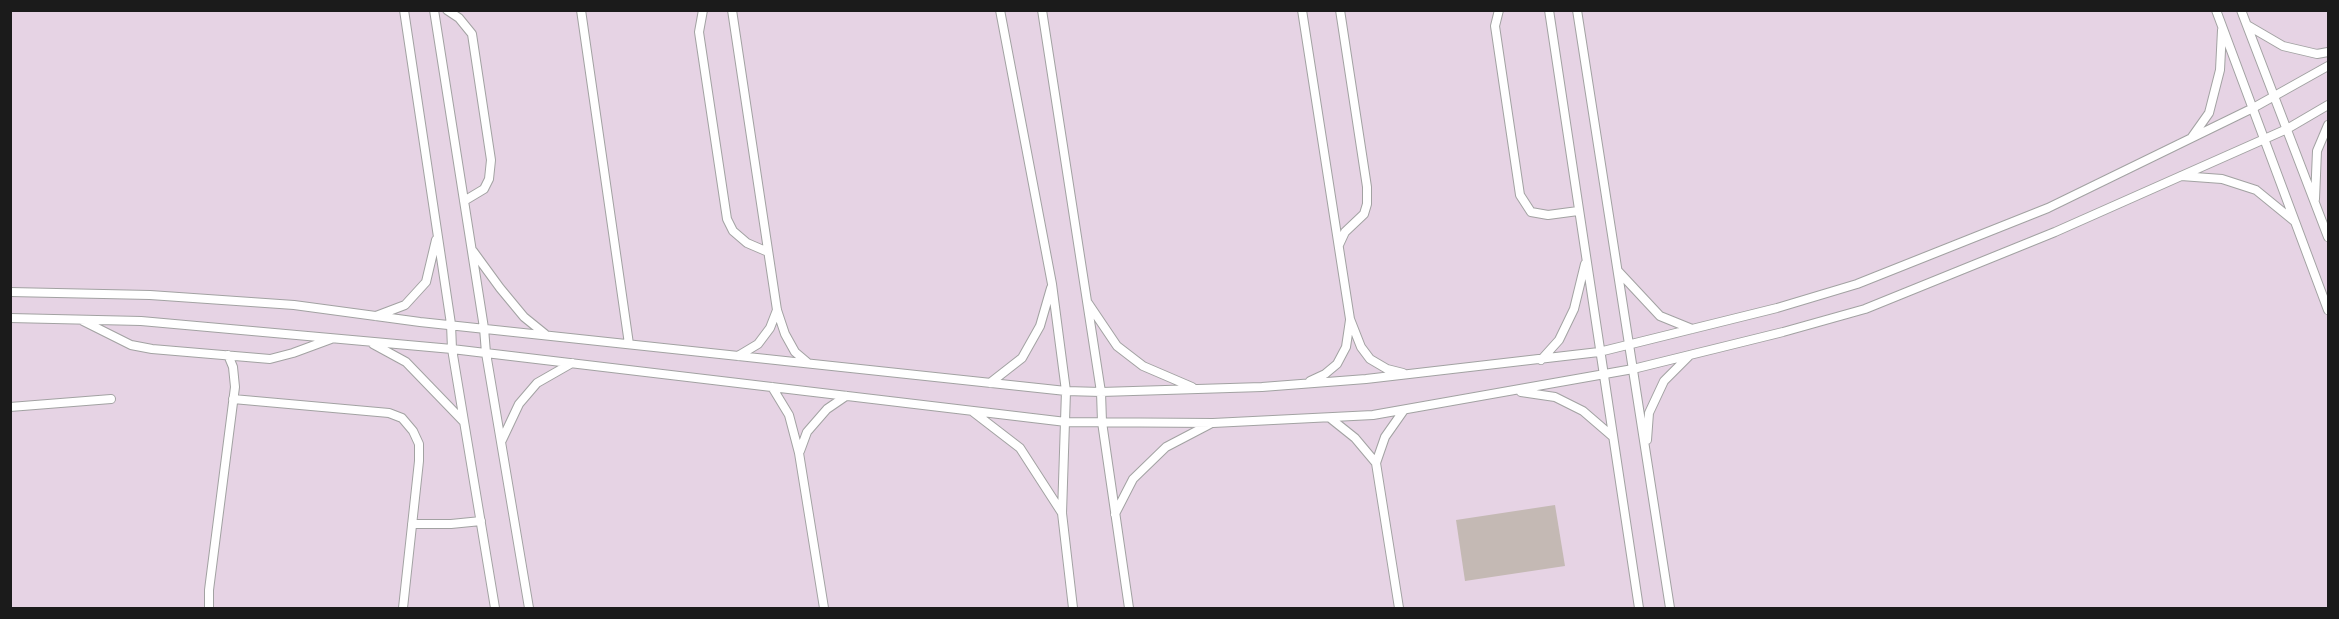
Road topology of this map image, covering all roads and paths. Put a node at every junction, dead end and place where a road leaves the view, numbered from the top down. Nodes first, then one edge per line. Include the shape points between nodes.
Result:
1 (404, 10) edge
2 (434, 10) edge
3 (447, 10) edge
4 (581, 10) edge
5 (704, 10) edge
6 (732, 10) edge
7 (1000, 10) edge
8 (1042, 10) edge
9 (1302, 10) edge
10 (1340, 10) edge
11 (1499, 10) edge
12 (1549, 10) edge
13 (1577, 10) edge
14 (2216, 10) edge
15 (2241, 10) edge
16 (2222, 25) junction
17 (2247, 25) junction
18 (2328, 52) edge
19 (2328, 66) edge
20 (2274, 97) junction
21 (2328, 105) edge
22 (2253, 108) junction
23 (2328, 125) edge
24 (2287, 129) junction
25 (2191, 138) junction
26 (2264, 138) junction
27 (2180, 176) junction
28 (464, 201) junction
29 (2315, 203) junction
30 (1578, 211) junction
31 (2295, 221) junction
32 (437, 236) junction
33 (2328, 237) edge
34 (1339, 244) junction
35 (472, 249) junction
36 (768, 252) junction
37 (1586, 259) junction
38 (1617, 271) junction
39 (1052, 284) junction
40 (10, 292) edge
41 (1086, 299) junction
42 (777, 310) junction
43 (2328, 310) edge
44 (376, 316) junction
45 (10, 318) edge
46 (79, 319) junction
47 (1350, 319) junction
48 (451, 324) junction
49 (484, 328) junction
50 (1693, 329) junction
51 (546, 335) junction
52 (333, 338) junction
53 (369, 341) junction
54 (629, 344) junction
55 (1629, 346) junction
56 (452, 349) junction
57 (1599, 352) junction
58 (486, 353) junction
59 (1691, 354) junction
60 (228, 355) junction
61 (738, 356) junction
62 (1541, 360) junction
63 (572, 363) junction
64 (809, 363) junction
65 (1633, 369) junction
66 (1407, 375) junction
67 (1603, 375) junction
68 (990, 383) junction
69 (1303, 384) junction
70 (772, 387) junction
71 (1196, 389) junction
72 (1066, 391) junction
73 (1513, 391) junction
74 (1101, 392) junction
75 (846, 396) junction
76 (111, 399) dead end
77 (233, 399) junction
78 (10, 407) edge
79 (1404, 410) junction
80 (971, 411) junction
81 (1330, 418) junction
82 (464, 421) junction
83 (1066, 422) junction
84 (1102, 422) junction
85 (1213, 423) junction
86 (1612, 436) junction
87 (501, 442) junction
88 (799, 453) junction
89 (1646, 454) junction
90 (1376, 463) junction
91 (1062, 513) junction
92 (1115, 516) junction
93 (481, 521) junction
94 (412, 524) junction
95 (209, 609) edge
96 (403, 609) edge
97 (495, 609) edge
98 (529, 609) edge
99 (824, 609) edge
100 (1073, 609) edge
101 (1129, 609) edge
102 (1399, 609) edge
103 (1639, 609) edge
104 (1670, 609) edge

1 - 32 lane
2 - 28 lane
3 - 28 lane via 472,34 491,160 484,189
4 - 54 lane
5 - 36 lane via 699,32 727,219 733,231 747,243
6 - 36 lane
7 - 39 lane
8 - 41 lane
9 - 34 lane
10 - 34 lane via 1367,204 1364,214
11 - 30 lane via 1495,26 1520,195 1532,212 1548,215
12 - 30 lane
13 - 38 lane
14 - 16 lane
15 - 17 lane
16 - 22 lane
16 - 25 lane via 2220,70 2209,113
17 - 18 lane via 2283,46 2317,54
17 - 20 lane
19 - 20 lane
20 - 22 lane
20 - 24 lane
21 - 24 lane
22 - 25 lane
22 - 26 lane
23 - 29 lane via 2317,151
24 - 26 lane
24 - 29 lane
25 - 50 lane via 2048,208 1857,284
26 - 27 lane
26 - 31 lane
27 - 31 lane via 2222,179 2256,190
27 - 59 lane via 2055,232 1864,309
28 - 35 lane
29 - 33 lane
30 - 37 lane
31 - 43 lane
32 - 44 lane via 426,282 405,304
32 - 48 lane
34 - 47 lane
35 - 49 lane
35 - 51 lane via 524,317
36 - 42 lane
37 - 57 lane
37 - 62 lane via 1574,309 1558,340
38 - 50 lane via 1660,316
38 - 55 lane
39 - 68 lane via 1040,326 1022,358
39 - 72 lane
40 - 44 lane via 150,295 294,305
41 - 71 lane via 1117,346 1143,366
41 - 74 lane
42 - 61 lane via 758,344
42 - 64 lane via 795,352
44 - 48 lane
45 - 46 lane
46 - 52 lane
46 - 60 lane via 131,345
47 - 66 lane via 1370,359
47 - 69 lane via 1346,346 1337,364
48 - 49 lane
48 - 56 lane
49 - 51 lane
49 - 58 lane
50 - 55 lane
51 - 54 lane
52 - 53 lane
52 - 60 lane via 270,358
53 - 56 lane
53 - 82 lane via 406,362
54 - 61 lane
55 - 57 lane
55 - 65 lane
56 - 58 lane
56 - 82 lane
57 - 62 lane
57 - 67 lane
58 - 63 lane
58 - 87 lane
59 - 65 lane
59 - 89 lane via 1664,381 1649,413
60 - 77 lane via 233,368
61 - 64 lane
62 - 66 lane
63 - 70 lane
63 - 87 lane via 537,383 519,404
64 - 68 lane
65 - 67 lane
65 - 89 lane
66 - 69 lane
67 - 73 lane
67 - 86 lane
68 - 72 lane
69 - 71 lane
70 - 75 lane
70 - 88 lane via 789,415
71 - 74 lane
72 - 74 lane
72 - 83 lane
73 - 79 lane
73 - 86 lane via 1556,397 1583,411
74 - 84 lane
75 - 80 lane
75 - 88 lane via 827,409 807,432
76 - 78 lane
77 - 94 lane via 402,418 419,444
77 - 95 lane
79 - 81 lane
79 - 90 lane via 1384,437
80 - 83 lane
80 - 91 lane via 1020,448
81 - 85 lane
81 - 90 lane via 1355,438
82 - 93 lane
83 - 84 lane
83 - 91 lane
84 - 85 lane
84 - 92 lane
85 - 92 lane via 1166,447 1134,479
86 - 103 lane
87 - 98 lane
88 - 99 lane
89 - 104 lane
90 - 102 lane
91 - 100 lane
92 - 101 lane
93 - 94 lane
93 - 97 lane
94 - 96 lane

